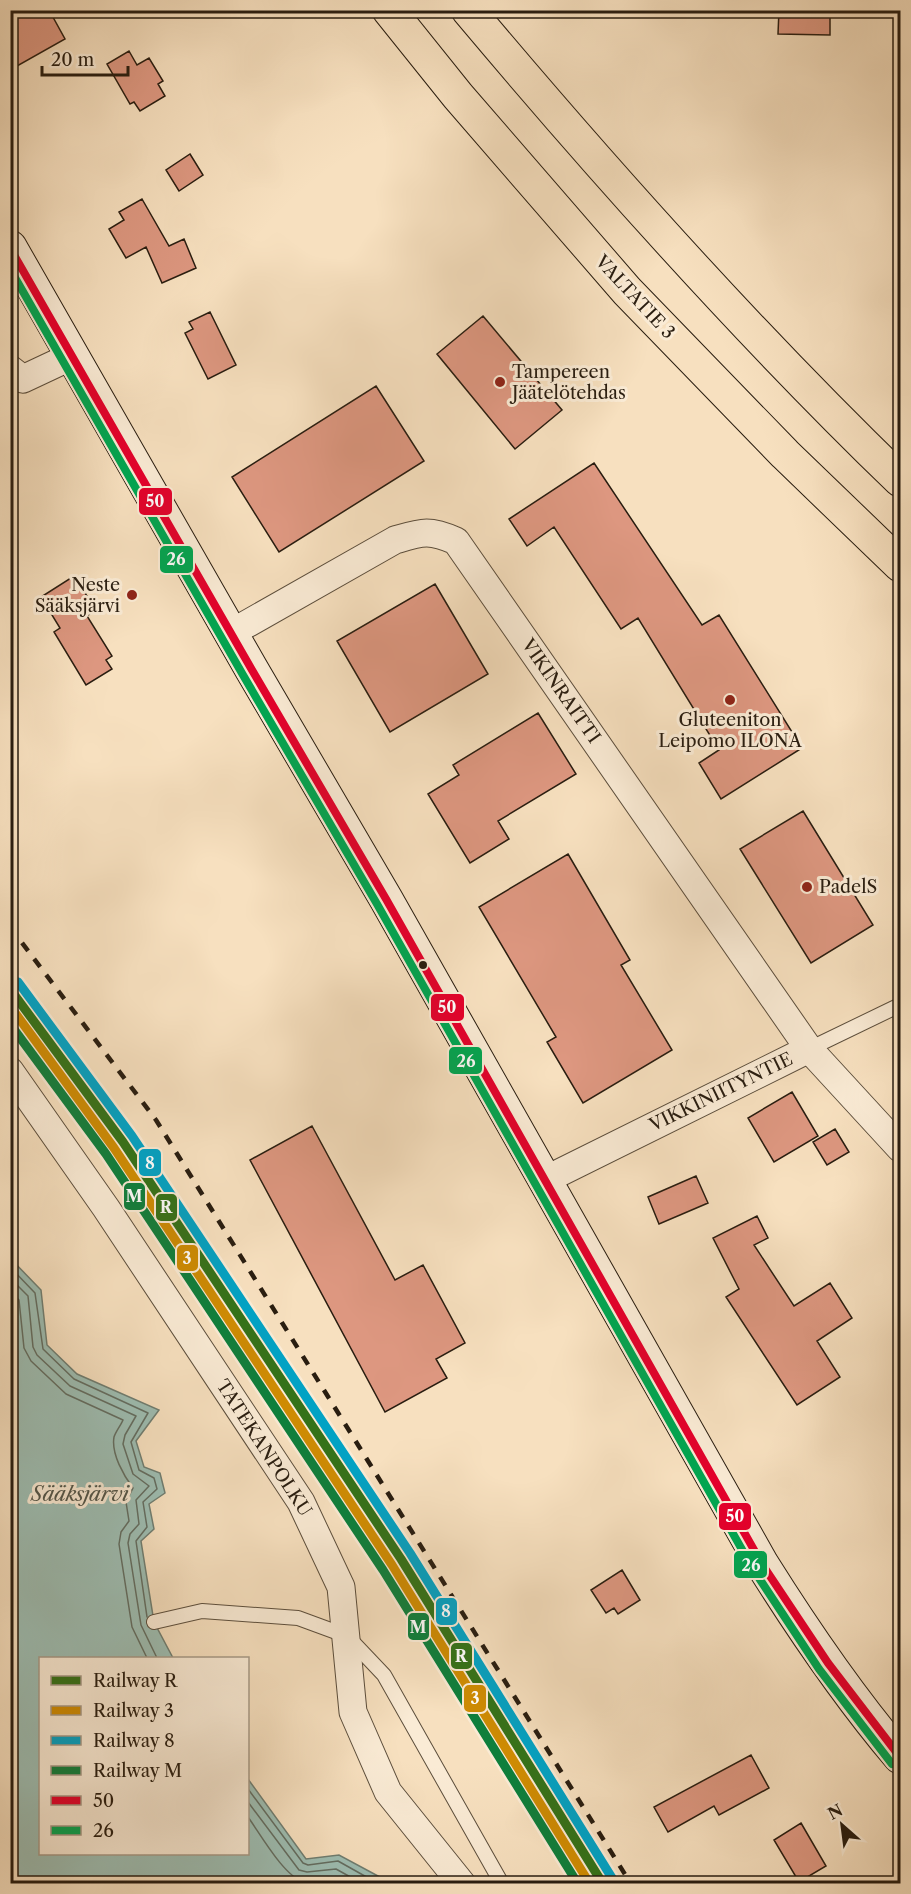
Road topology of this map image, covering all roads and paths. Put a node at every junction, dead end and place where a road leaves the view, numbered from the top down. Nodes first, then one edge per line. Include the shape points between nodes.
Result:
1 (389, 10) edge
2 (468, 10) edge
3 (10, 247) edge
4 (72, 356) junction
5 (10, 369) edge
6 (900, 480) edge
7 (900, 565) edge
8 (231, 633) junction
9 (900, 1005) edge
10 (809, 1049) junction
11 (10, 1071) edge
12 (900, 1148) edge
13 (545, 1180) junction
14 (154, 1622) dead end
15 (347, 1636) junction
16 (900, 1757) edge
17 (462, 1884) edge
18 (502, 1884) edge

1 - 7 highway, VALTATIE 3 via 627,291 785,454
2 - 6 highway via 679,251
3 - 4 main road
4 - 5 street via 23,379
4 - 8 main road
8 - 10 street, VIKINRAITTI via 395,540 437,532 456,541
8 - 13 main road
9 - 10 lane
10 - 12 street, VIKKINIITYNTIE
10 - 13 street, VIKKINIITYNTIE
11 - 15 street, TATEKANPOLKU via 301,1502 341,1587
13 - 16 main road via 767,1572 828,1664
14 - 15 lane via 202,1611 298,1618
15 - 17 street, TATEKANPOLKU via 353,1712 388,1792
15 - 18 lane via 384,1675

